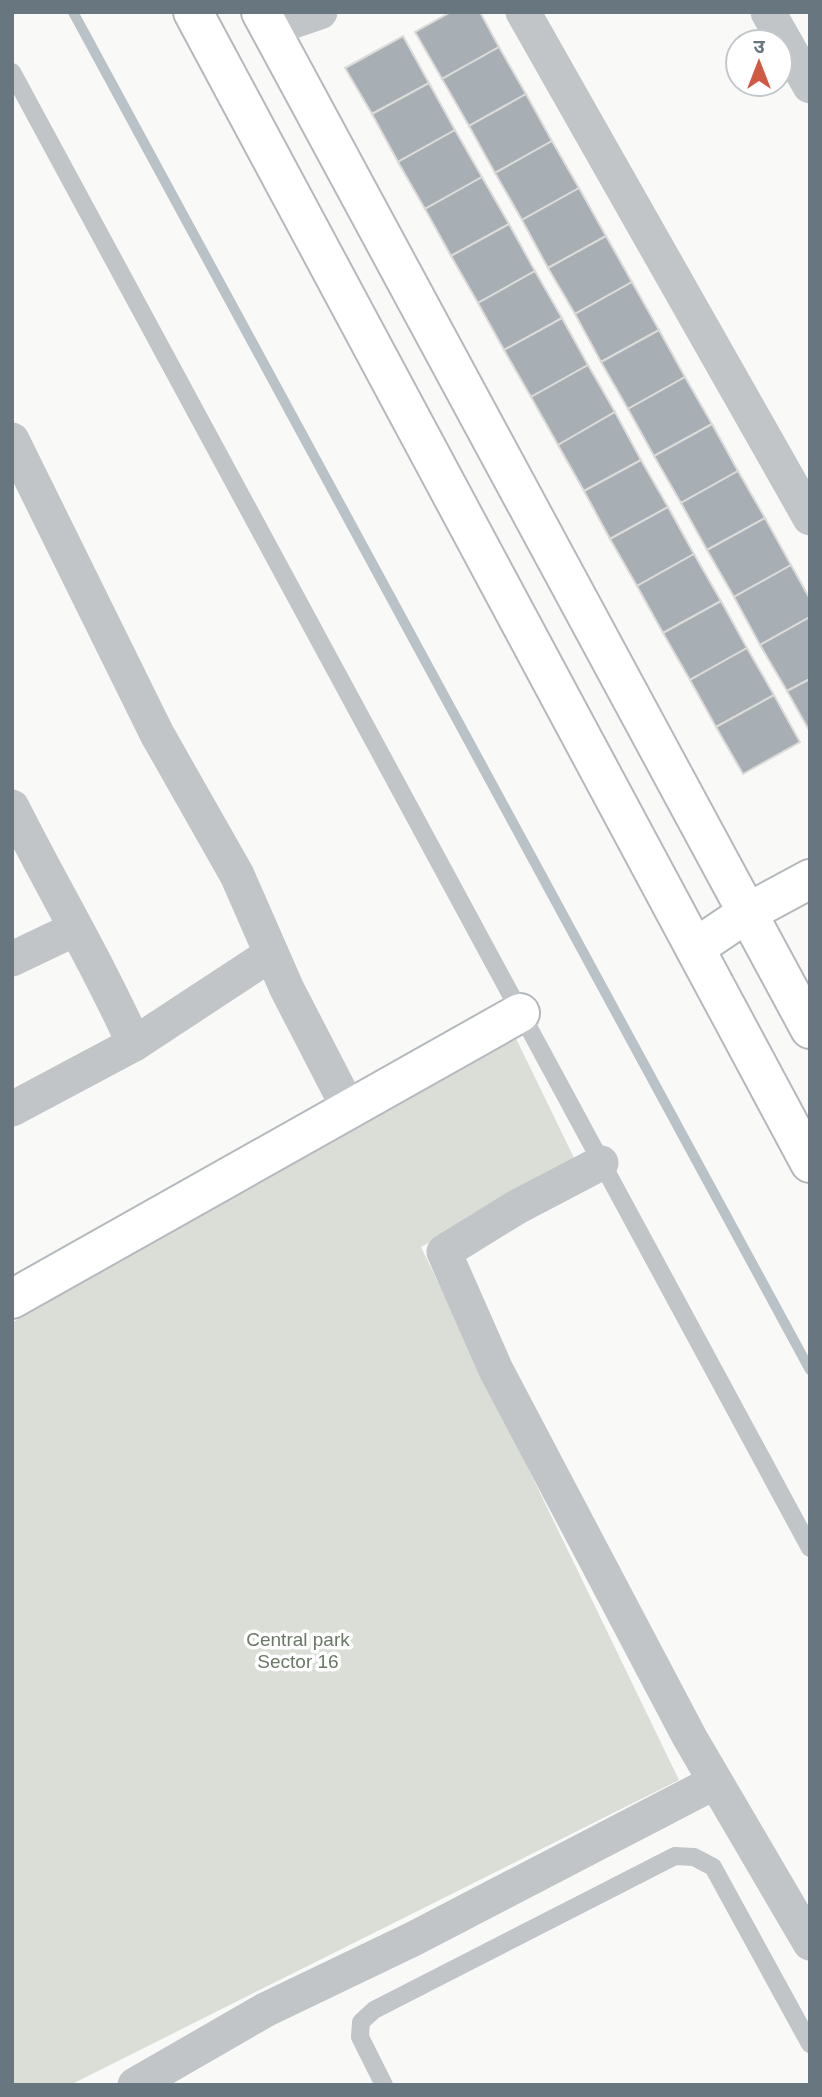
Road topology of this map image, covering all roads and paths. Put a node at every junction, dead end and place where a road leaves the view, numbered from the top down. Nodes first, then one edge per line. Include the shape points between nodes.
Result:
1 (193, 12) edge
2 (320, 12) edge
3 (523, 12) edge
4 (768, 12) edge
5 (266, 21) edge
6 (12, 72) edge
7 (810, 86) edge
8 (12, 440) edge
9 (810, 518) edge
10 (12, 807) edge
11 (810, 879) edge
12 (747, 913) junction
13 (75, 929) junction
14 (695, 948) junction
15 (271, 954) junction
16 (12, 959) edge
17 (520, 1013) junction
18 (810, 1029) edge
19 (134, 1044) junction
20 (12, 1109) edge
21 (349, 1109) junction
22 (601, 1163) junction
23 (810, 1163) edge
24 (12, 1299) edge
25 (810, 1548) edge
26 (715, 1782) junction
27 (810, 1943) edge
28 (810, 2044) edge
29 (135, 2085) edge
30 (384, 2085) edge

1 - 14 street
2 - 5 street
3 - 9 street
4 - 7 street
5 - 12 street
6 - 17 lane
8 - 15 street via 157,734 237,875
10 - 13 street
11 - 12 street
12 - 14 street
12 - 18 street
13 - 16 street
13 - 19 street via 106,980
14 - 23 street
15 - 19 street
15 - 21 street
17 - 21 street
17 - 22 lane
19 - 20 street
21 - 24 street
22 - 25 lane
22 - 26 street via 444,1252 496,1370
26 - 27 street
26 - 29 street via 414,1939 265,2010
28 - 30 lane via 713,1867 694,1857 675,1856 373,2010 361,2022 360,2037

